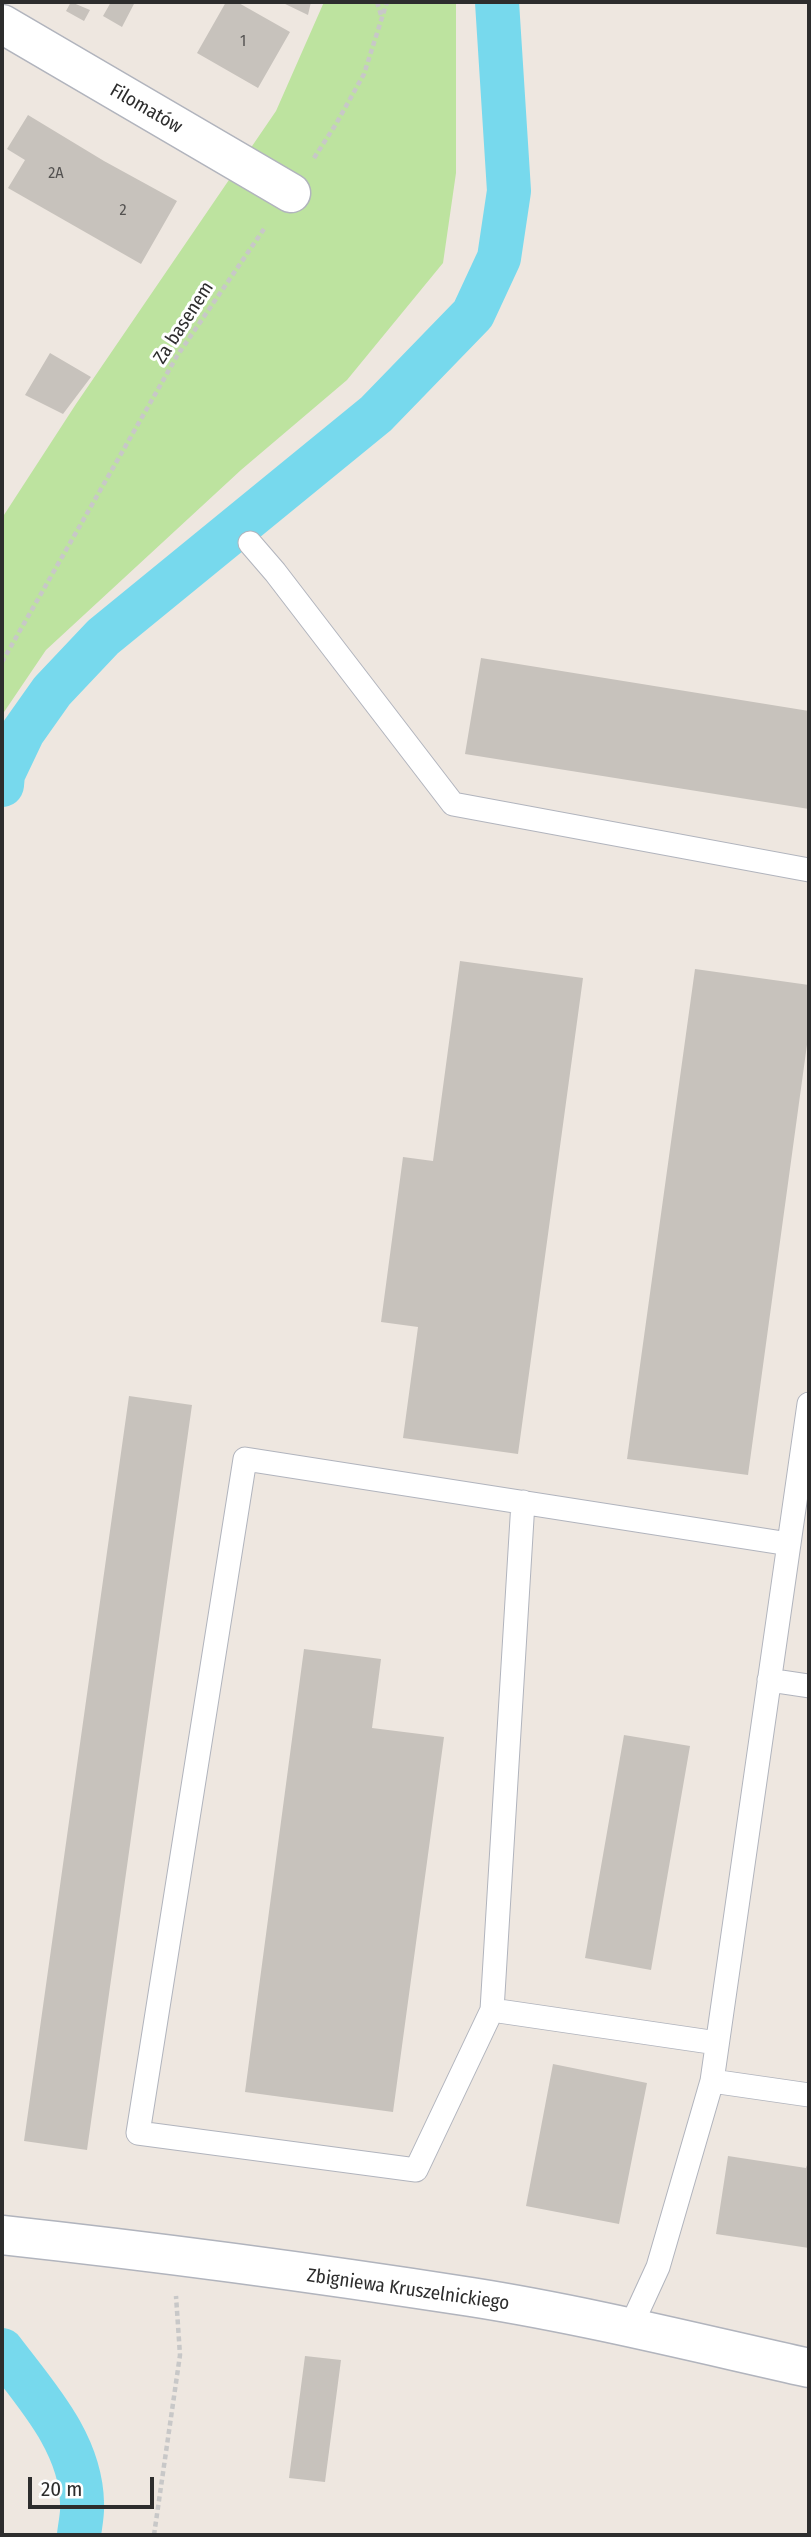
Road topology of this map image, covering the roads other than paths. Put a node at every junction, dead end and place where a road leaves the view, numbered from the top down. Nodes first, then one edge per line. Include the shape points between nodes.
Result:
1 (2, 24) edge
2 (291, 193) road end
3 (250, 543) dead end
4 (809, 870) edge
5 (809, 1404) edge
6 (523, 1502) junction
7 (789, 1544) junction
8 (769, 1680) junction
9 (809, 1686) edge
10 (492, 2010) junction
11 (717, 2043) junction
12 (712, 2081) junction
13 (809, 2095) edge
14 (3, 2235) edge
15 (630, 2328) junction
16 (809, 2368) edge

1 - 2 street, Filomatów
3 - 4 lane via 453,804
5 - 7 lane
6 - 7 lane
6 - 10 lane
6 - 10 lane via 245,1459 138,2133 416,2170
7 - 8 lane
8 - 9 lane
8 - 11 lane
10 - 11 lane
11 - 12 lane
12 - 13 lane
12 - 15 lane via 658,2267
14 - 15 street, Zbigniewa Kruszelnickiego via 472,2297
15 - 16 street, Zbigniewa Kruszelnickiego

